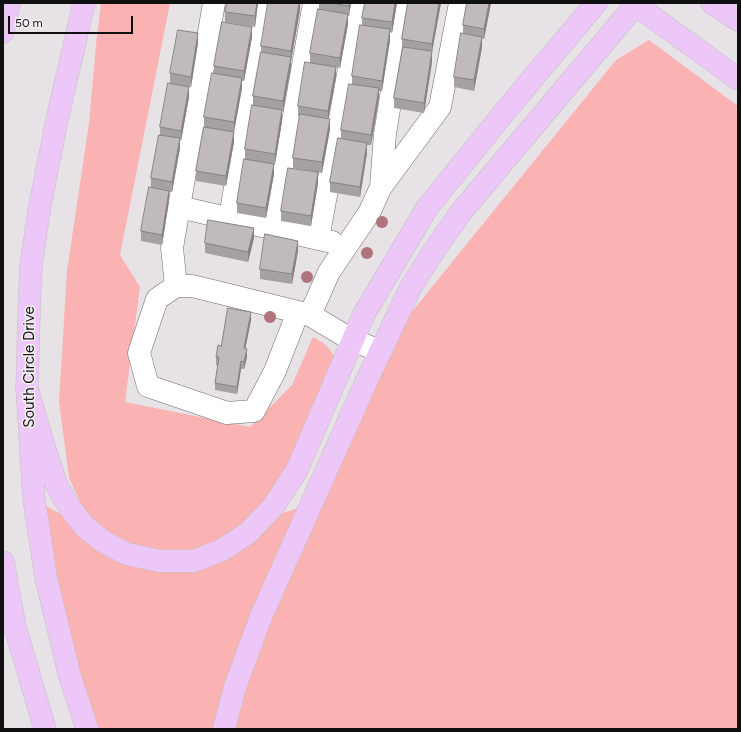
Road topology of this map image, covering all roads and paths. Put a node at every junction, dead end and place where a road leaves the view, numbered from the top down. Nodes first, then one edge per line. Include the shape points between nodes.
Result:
1 (9, 3) edge
2 (84, 3) edge
3 (214, 3) edge
4 (265, 3) edge
5 (314, 3) edge
6 (360, 3) edge
7 (406, 3) edge
8 (460, 3) edge
9 (596, 3) edge
10 (712, 3) edge
11 (636, 4) edge
12 (738, 20) edge
13 (3, 32) edge
14 (738, 79) edge
15 (381, 187) junction
16 (179, 207) junction
17 (230, 218) junction
18 (274, 229) junction
19 (318, 239) junction
20 (347, 246) junction
21 (176, 286) junction
22 (304, 313) junction
23 (352, 340) junction
24 (380, 352) junction
25 (27, 388) junction
26 (3, 562) edge
27 (45, 729) edge
28 (87, 729) edge
29 (224, 729) edge

1 - 13 main road
2 - 25 main road, South Circle Drive via 56,120 40,204 31,265
3 - 16 lane
4 - 17 lane
5 - 18 lane
6 - 19 lane
7 - 15 lane via 385,134
8 - 15 lane via 440,107
9 - 23 main road via 427,208 364,314
10 - 12 main road
11 - 14 main road
11 - 24 main road via 457,218 412,286
15 - 20 lane via 369,213
16 - 17 lane
16 - 21 lane via 172,248
17 - 18 lane
18 - 19 lane
19 - 20 lane
20 - 22 lane
21 - 22 lane via 192,286
21 - 22 lane via 157,299 139,352 148,386 227,413 254,410
22 - 23 lane
23 - 24 lane
23 - 25 main road via 297,470 273,507 248,533 222,550 194,561 160,561 127,554 104,542 85,527 57,486
24 - 29 main road via 262,614 235,687
25 - 28 main road, South Circle Drive via 34,499 46,578 70,677
26 - 27 main road via 15,627

